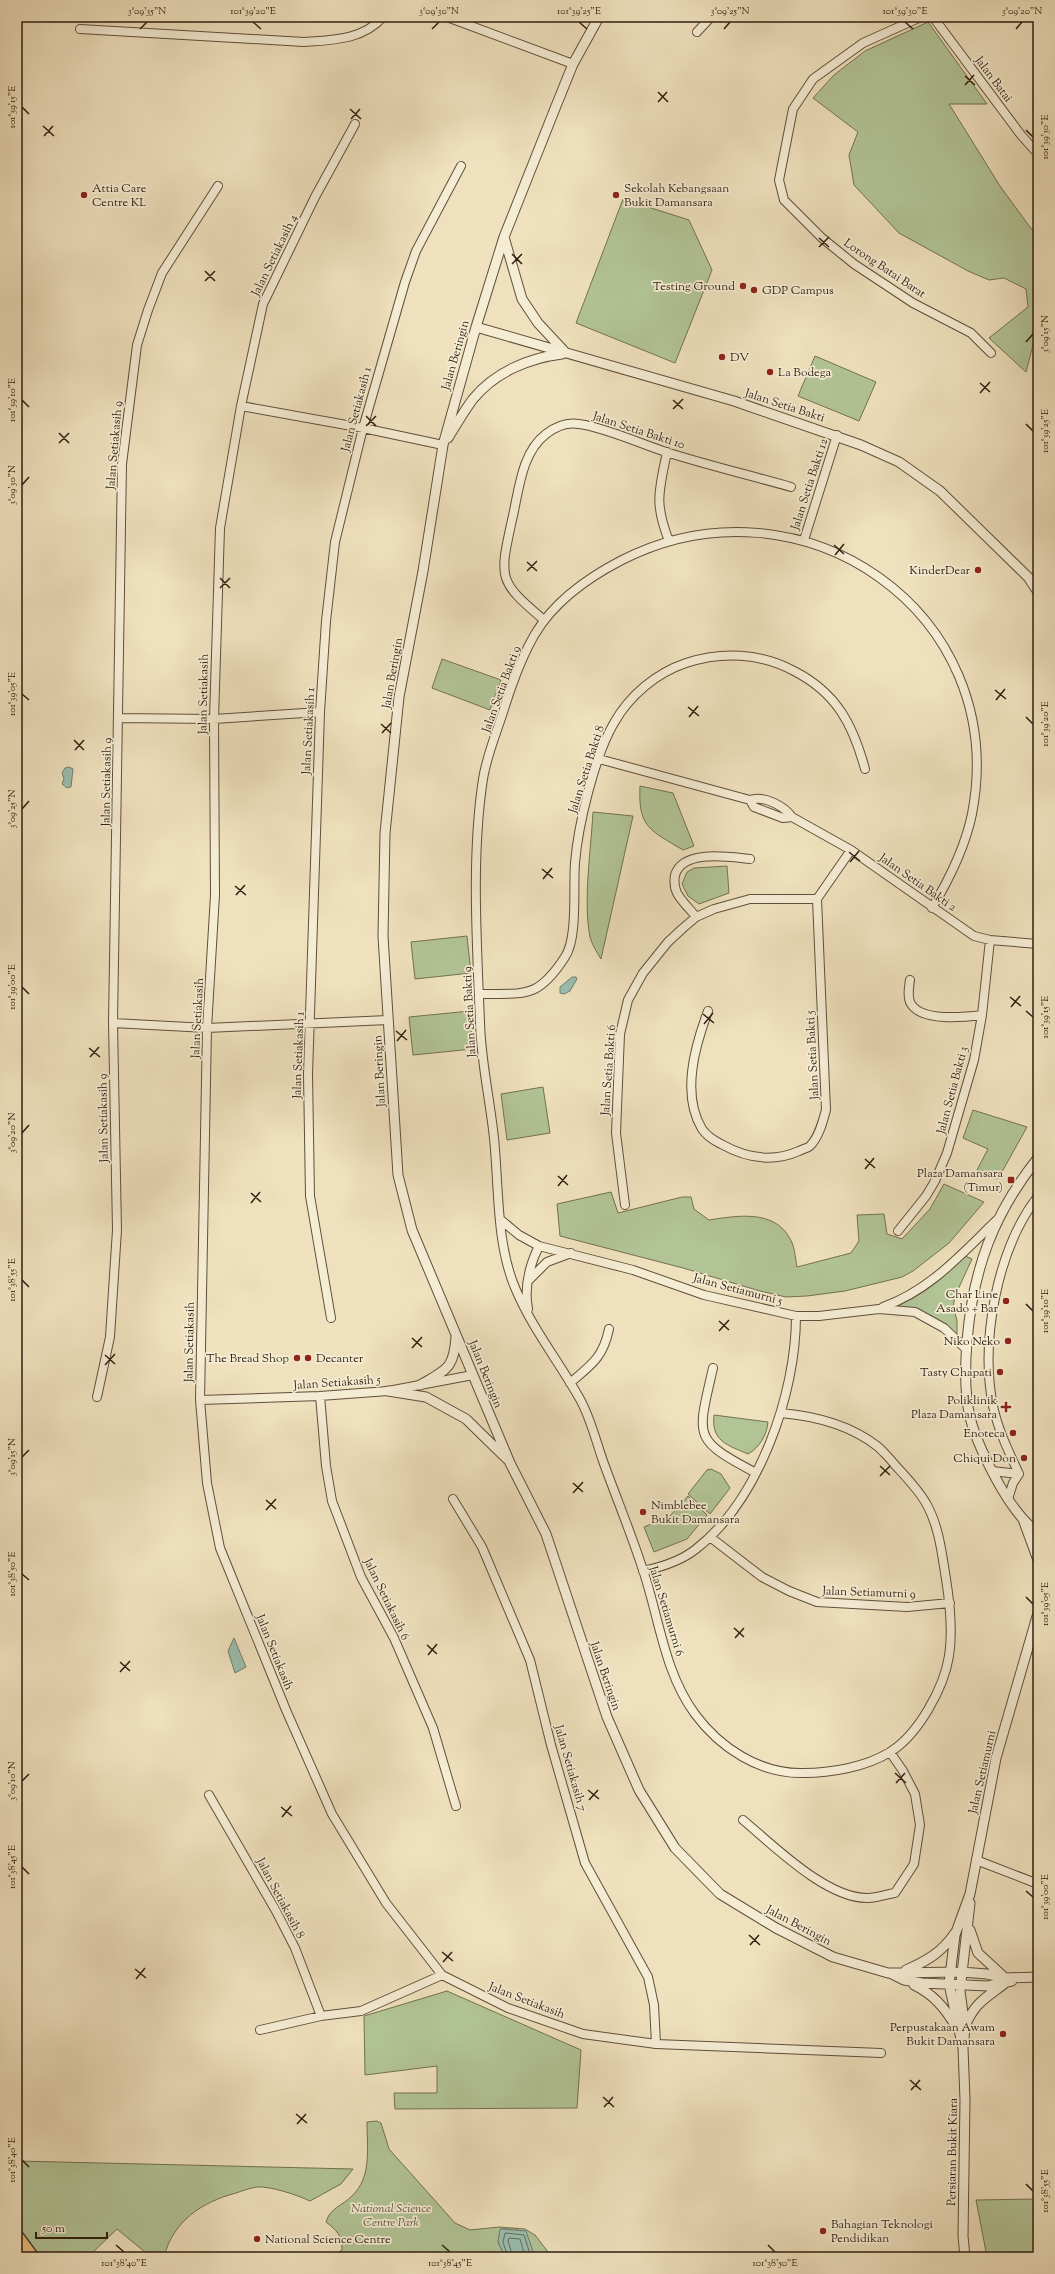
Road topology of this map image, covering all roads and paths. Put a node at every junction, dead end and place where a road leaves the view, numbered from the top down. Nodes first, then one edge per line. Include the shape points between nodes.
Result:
1 (383, 17) edge
2 (447, 17) edge
3 (598, 17) edge
4 (712, 17) edge
5 (921, 17) edge
6 (933, 17) edge
7 (80, 29) dead end
8 (697, 32) dead end
9 (573, 64) junction
10 (355, 124) dead end
11 (1038, 154) edge
12 (461, 166) dead end
13 (218, 186) dead end
14 (504, 237) junction
15 (476, 327) junction
16 (566, 353) junction
17 (991, 353) dead end
18 (241, 406) junction
19 (363, 428) junction
20 (837, 435) junction
21 (443, 445) junction
22 (667, 452) junction
23 (791, 486) dead end
24 (804, 540) junction
25 (669, 541) junction
26 (1038, 592) edge
27 (544, 620) junction
28 (320, 712) junction
29 (118, 718) junction
30 (214, 719) junction
31 (599, 760) junction
32 (865, 769) dead end
33 (851, 850) junction
34 (750, 858) dead end
35 (817, 899) junction
36 (932, 908) junction
37 (696, 917) junction
38 (990, 940) junction
39 (1038, 944) edge
40 (910, 980) dead end
41 (478, 994) junction
42 (708, 1011) dead end
43 (982, 1015) junction
44 (388, 1020) junction
45 (311, 1022) junction
46 (113, 1023) junction
47 (207, 1028) junction
48 (1038, 1158) edge
49 (1038, 1196) edge
50 (625, 1205) dead end
51 (1000, 1217) junction
52 (501, 1220) junction
53 (898, 1231) dead end
54 (539, 1246) junction
55 (572, 1253) junction
56 (528, 1281) junction
57 (879, 1309) junction
58 (796, 1316) junction
59 (530, 1317) junction
60 (331, 1318) dead end
61 (609, 1329) dead end
62 (457, 1334) junction
63 (967, 1350) junction
64 (713, 1368) dead end
65 (472, 1375) junction
66 (570, 1383) junction
67 (420, 1385) junction
68 (388, 1391) junction
69 (320, 1396) junction
70 (96, 1397) dead end
71 (200, 1400) junction
72 (781, 1413) junction
73 (510, 1463) junction
74 (992, 1471) junction
75 (756, 1473) junction
76 (1019, 1474) junction
77 (453, 1499) dead end
78 (1008, 1499) junction
79 (1023, 1519) junction
80 (1038, 1533) edge
81 (710, 1537) junction
82 (1038, 1560) edge
83 (643, 1571) junction
84 (950, 1603) junction
85 (1038, 1613) edge
86 (1038, 1638) edge
87 (1026, 1658) junction
88 (890, 1752) junction
89 (209, 1795) dead end
90 (456, 1806) dead end
91 (743, 1820) dead end
92 (976, 1860) junction
93 (1038, 1884) edge
94 (965, 1926) junction
95 (950, 1972) junction
96 (961, 1972) junction
97 (442, 1975) junction
98 (903, 1976) junction
99 (1038, 1977) edge
100 (1006, 1980) junction
101 (949, 1984) junction
102 (960, 1984) junction
103 (320, 2016) junction
104 (961, 2029) junction
105 (260, 2030) dead end
106 (656, 2044) junction
107 (881, 2053) dead end
108 (17, 2238) edge
109 (31, 2257) edge
110 (965, 2257) edge

1 - 7 street via 376,26 362,34 304,42
2 - 9 street
3 - 9 street, Jalan Beringin
4 - 8 street
5 - 17 street, Lorong Batai Barat via 863,43 813,79 793,109 779,180 784,200 822,238 854,264 913,303 970,333
6 - 11 street, Jalan Batai
9 - 14 street, Jalan Beringin
10 - 18 street, Jalan Setiakasih 4 via 262,304
12 - 19 street, Jalan Setiakasih 1 via 416,251
13 - 29 street, Jalan Setiakasih 9 via 162,273 137,345 122,464
14 - 15 street, Jalan Beringin
14 - 16 street via 522,299 538,323
15 - 16 street, Jalan Setia Bakti
15 - 21 street, Jalan Beringin
16 - 20 street, Jalan Setia Bakti via 734,401
16 - 21 street via 544,356 516,365 495,379 474,398
18 - 19 street
18 - 30 street, Jalan Setiakasih via 220,528
19 - 21 street
19 - 28 street, Jalan Setiakasih 1 via 335,542 326,621
20 - 24 street, Jalan Setia Bakti 12
20 - 26 street, Jalan Setia Bakti via 899,462 940,491 1028,577
21 - 44 street, Jalan Beringin via 399,697 386,825 383,936
22 - 23 street, Jalan Setia Bakti 10
22 - 25 street via 658,502 660,519
22 - 27 street, Jalan Setia Bakti 10 via 580,424 554,429 544,435 536,445 522,473 503,565 509,588
24 - 25 street, Jalan Setia Bakti 9 via 774,533 729,531
24 - 36 street, Jalan Setia Bakti 9 via 850,559 872,572 911,604 941,644 963,690 974,739 975,790 972,815 959,858
25 - 27 street, Jalan Setia Bakti 9 via 641,551 596,575
27 - 41 street, Jalan Setia Bakti 9 via 518,669 484,772 476,838
28 - 30 street
28 - 45 street, Jalan Setiakasih 1
29 - 30 street
29 - 46 street, Jalan Setiakasih 9
30 - 47 street, Jalan Setiakasih via 216,895
31 - 32 street, Jalan Setia Bakti 8 via 614,723 633,697 655,678 699,658 735,655 754,656 778,663 812,681 840,708 856,737
31 - 33 street, Jalan Setia Bakti 2 via 750,800 758,797 786,808 792,817
31 - 41 street, Jalan Setia Bakti 8 via 580,827 575,863 572,933 566,955 538,989 529,992
33 - 35 street
33 - 36 street, Jalan Setia Bakti 2
34 - 37 street via 705,857 682,863 676,872 675,888
35 - 37 street, Jalan Setia Bakti 6 via 750,899
35 - 42 street, Jalan Setia Bakti 5 via 827,1104 820,1128 810,1146 790,1155 758,1158 736,1152 703,1130 693,1101 692,1080 694,1057
36 - 38 street, Jalan Setia Bakti 2 via 974,936
37 - 50 street, Jalan Setia Bakti 6 via 668,942 643,973 628,1000 620,1034 616,1133
38 - 39 street, Jalan Setia Bakti 2
38 - 43 street, Jalan Setia Bakti 3
40 - 43 street via 908,995 911,1005 919,1011 953,1018
41 - 52 street, Jalan Setia Bakti 9 via 480,1042 489,1091
43 - 53 street, Jalan Setia Bakti 3 via 974,1060 944,1160 926,1196
44 - 45 street
44 - 62 street, Jalan Beringin via 398,1175 412,1230
45 - 47 street
45 - 60 street, Jalan Setiakasih 1 via 308,1074 310,1196
46 - 47 street
46 - 70 street, Jalan Setiakasih 9 via 117,1230 110,1337
47 - 71 street, Jalan Setiakasih
48 - 51 street via 1014,1191
49 - 76 street via 1021,1223 1008,1254 999,1281 989,1336 993,1405 1003,1441
51 - 57 street, Jalan Setiamurni 5 via 938,1277 907,1297
51 - 63 street via 979,1267 972,1297
52 - 54 street, Jalan Setiamurni 5 via 519,1235
52 - 59 street, Jalan Setiamurni 6 via 510,1274
54 - 55 street, Jalan Setiamurni 5
54 - 56 street, Jalan Setiamurni 6
55 - 56 street via 547,1262
55 - 58 street, Jalan Setiamurni 5 via 633,1270 704,1295
56 - 59 street, Jalan Setiamurni 6 via 526,1297
57 - 58 street, Jalan Setiamurni 5
57 - 63 street, Jalan Setiamurni 5 via 915,1312 944,1328
58 - 72 street via 791,1367
59 - 66 street, Jalan Setiamurni 6
61 - 66 street via 605,1347 599,1357
62 - 65 street, Jalan Beringin
62 - 67 street via 455,1355 446,1370
63 - 74 street via 966,1383 970,1416 980,1448
64 - 75 street via 702,1424 703,1433 714,1449
65 - 67 street, Jalan Setiakasih 5
65 - 73 street, Jalan Beringin
66 - 83 street, Jalan Setiamurni 6 via 586,1411
67 - 68 street, Jalan Setiakasih 5
68 - 69 street, Jalan Setiakasih 5
68 - 73 street via 426,1397 466,1419
69 - 71 street, Jalan Setiakasih 5
69 - 90 street, Jalan Setiakasih 6 via 332,1501 361,1578 394,1638 433,1728
71 - 97 street, Jalan Setiakasih via 207,1483 220,1548 286,1710 332,1814 386,1903
72 - 75 street
72 - 84 street, Jalan Setiamurni 6 via 804,1415 826,1421 857,1434 879,1447 911,1482 927,1504 934,1523 941,1546
73 - 98 street, Jalan Beringin via 546,1534 606,1717 639,1790 675,1848 720,1894 776,1928 833,1957
74 - 76 street
74 - 78 street
75 - 81 street via 735,1507
76 - 78 street
77 - 106 street, Jalan Setiakasih 7 via 482,1547 530,1660 585,1864 648,1977 654,2005
78 - 79 street
79 - 80 street
79 - 82 street
81 - 83 street via 679,1560
81 - 84 street, Jalan Setiamurni 9 via 762,1577 817,1602 907,1607
83 - 88 street, Jalan Setiamurni 6 via 663,1646 690,1708 711,1733 741,1757 785,1774 831,1773
84 - 88 street, Jalan Setiamurni 6 via 950,1650 943,1683 914,1730
85 - 87 street, Jalan Setiamurni
86 - 87 street, Jalan Setiamurni
87 - 92 street, Jalan Setiamurni via 996,1758
88 - 91 street via 915,1794 920,1825 914,1864 895,1892 868,1898 838,1892 793,1863
89 - 103 street, Jalan Setiakasih 8 via 276,1911 294,1948
92 - 93 street
92 - 94 street, Jalan Setiamurni
94 - 95 street, Jalan Setiamurni via 955,1936
94 - 96 street, Jalan Setiamurni
94 - 98 street via 942,1950
94 - 100 street via 978,1953
95 - 96 street, Jalan Beringin
95 - 98 street, Jalan Beringin
95 - 101 street, Jalan Setiamurni
96 - 100 street, Jalan Beringin via 987,1974
96 - 102 street, Jalan Setiamurni
97 - 103 street via 361,2010
97 - 106 street, Jalan Setiakasih via 508,2008 583,2034
98 - 101 street, Jalan Beringin
98 - 104 street via 941,2003
99 - 100 street, Jalan Beringin
100 - 102 street, Jalan Beringin via 988,1986
100 - 104 street via 979,2002
101 - 102 street, Jalan Beringin
101 - 104 street, Persiaran Bukit Kiara
102 - 104 street, Persiaran Bukit Kiara
103 - 105 street
104 - 110 street, Persiaran Bukit Kiara via 965,2100
106 - 107 street, Jalan Setiakasih
108 - 109 highway

